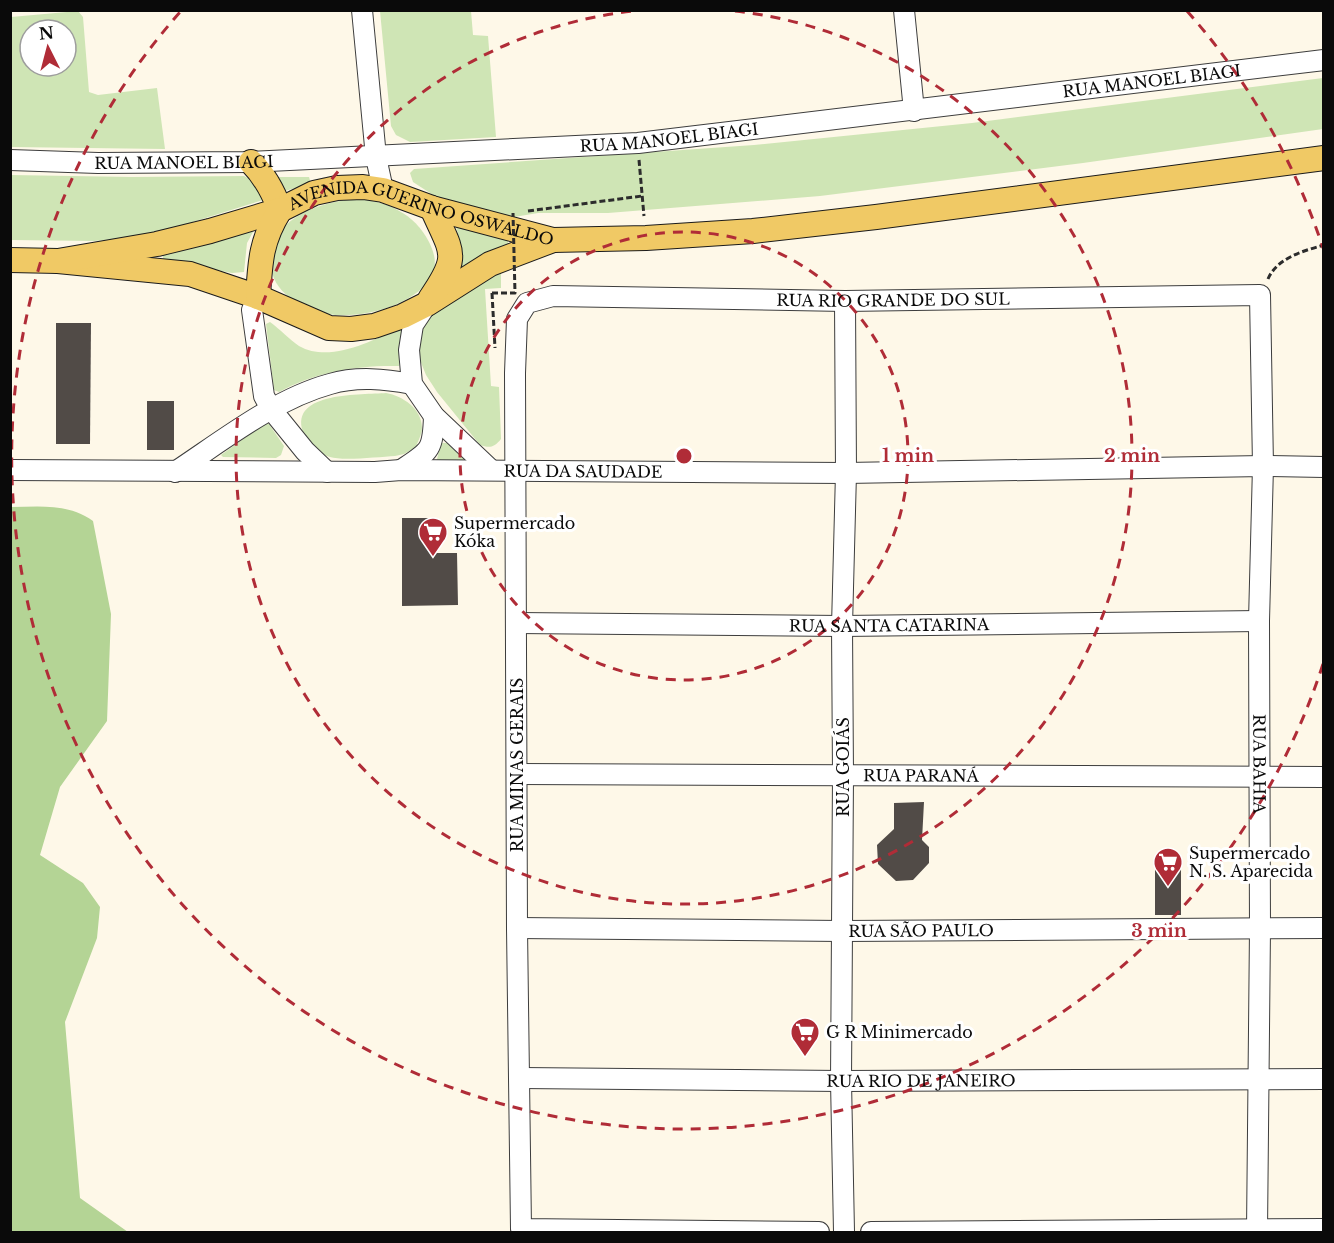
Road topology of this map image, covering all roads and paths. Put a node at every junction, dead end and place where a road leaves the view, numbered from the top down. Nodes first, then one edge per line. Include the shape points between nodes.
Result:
1 (362, 10) edge
2 (904, 10) edge
3 (1323, 60) edge
4 (914, 111) junction
5 (638, 143) junction
6 (376, 157) junction
7 (1323, 158) edge
8 (10, 160) edge
9 (251, 162) junction
10 (383, 190) junction
11 (642, 196) junction
12 (432, 208) junction
13 (280, 210) junction
14 (525, 211) dead end
15 (513, 213) dead end
16 (646, 238) junction
17 (553, 240) junction
18 (1323, 246) edge
19 (10, 260) edge
20 (58, 261) junction
21 (1260, 295) junction
22 (258, 297) junction
23 (845, 301) junction
24 (527, 303) joint
25 (427, 304) junction
26 (495, 351) dead end
27 (412, 384) junction
28 (271, 410) junction
29 (434, 416) junction
30 (1263, 466) junction
31 (1323, 467) edge
32 (10, 470) edge
33 (401, 470) junction
34 (491, 470) junction
35 (516, 470) junction
36 (175, 472) junction
37 (327, 472) junction
38 (846, 473) junction
39 (1260, 621) junction
40 (517, 623) junction
41 (842, 626) junction
42 (517, 774) junction
43 (843, 775) junction
44 (1260, 776) junction
45 (1323, 777) edge
46 (1260, 927) junction
47 (517, 928) junction
48 (1323, 928) edge
49 (842, 931) junction
50 (520, 1078) junction
51 (1323, 1079) edge
52 (1258, 1080) junction
53 (841, 1081) junction
54 (1323, 1229) edge
55 (1257, 1231) edge
56 (819, 1233) edge
57 (844, 1233) edge
58 (871, 1233) edge

1 - 6 street
2 - 4 street
3 - 4 street, RUA MANOEL BIAGI
4 - 5 street, RUA MANOEL BIAGI
5 - 6 street, RUA MANOEL BIAGI
5 - 11 path
6 - 9 street, RUA MANOEL BIAGI
6 - 10 street
7 - 16 main road via 876,217
8 - 9 street, RUA MANOEL BIAGI
9 - 13 main road via 262,173
10 - 12 main road, AVENIDA GUERINO OSWALDO
10 - 13 main road, AVENIDA GUERINO OSWALDO via 337,188 314,193
11 - 14 path
11 - 16 path
12 - 17 main road, AVENIDA GUERINO OSWALDO
12 - 25 main road via 449,243 451,258 447,274
13 - 20 main road, AVENIDA GUERINO OSWALDO via 157,244
13 - 22 main road via 260,258
15 - 26 path, bridge via 514,293 492,293
16 - 17 main road
17 - 25 main road, AVENIDA GUERINO OSWALDO via 490,264
18 - 21 path via 1290,256 1271,272
19 - 20 main road, AVENIDA GUERINO OSWALDO
20 - 22 main road, AVENIDA GUERINO OSWALDO via 190,274
21 - 23 street, RUA RIO GRANDE DO SUL
21 - 30 street, RUA BAHIA
22 - 25 main road, AVENIDA GUERINO OSWALDO via 329,328 351,329 374,326
22 - 28 street via 252,310 264,396
23 - 24 street, RUA RIO GRANDE DO SUL via 553,296
23 - 38 street, RUA GOIÁS
24 - 35 street, RUA MINAS GERAIS via 517,319
25 - 27 street via 413,325 409,350
27 - 28 street via 383,379 330,384
27 - 29 street
28 - 36 street
28 - 37 street
29 - 33 street via 434,439 428,453
29 - 34 street
30 - 31 street, RUA DA SAUDADE
30 - 38 street, RUA DA SAUDADE
30 - 39 street, RUA BAHIA
32 - 36 street, RUA DA SAUDADE
33 - 34 street, RUA DA SAUDADE
33 - 37 street, RUA DA SAUDADE
34 - 35 street, RUA DA SAUDADE
35 - 38 street, RUA DA SAUDADE
35 - 40 street, RUA MINAS GERAIS
36 - 37 street, RUA DA SAUDADE
38 - 41 street, RUA GOIÁS
39 - 41 street, RUA SANTA CATARINA
39 - 44 street, RUA BAHIA
40 - 41 street, RUA SANTA CATARINA
40 - 42 street, RUA MINAS GERAIS
41 - 43 street, RUA GOIÁS
42 - 43 street, RUA PARANÁ
42 - 47 street, RUA MINAS GERAIS
43 - 44 street, RUA PARANÁ
43 - 49 street, RUA GOIÁS
44 - 45 street, RUA PARANÁ
44 - 46 street, RUA BAHIA
46 - 48 street, RUA SÃO PAULO
46 - 49 street, RUA SÃO PAULO
46 - 52 street, RUA BAHIA
47 - 49 street, RUA SÃO PAULO
47 - 50 street, RUA MINAS GERAIS
49 - 53 street, RUA GOIÁS
50 - 53 street, RUA RIO DE JANEIRO
50 - 56 street, RUA MINAS GERAIS via 521,1229
51 - 52 street, RUA RIO DE JANEIRO
52 - 53 street, RUA RIO DE JANEIRO
52 - 55 street, RUA BAHIA
53 - 57 street, RUA GOIÁS
54 - 55 street
55 - 58 street

